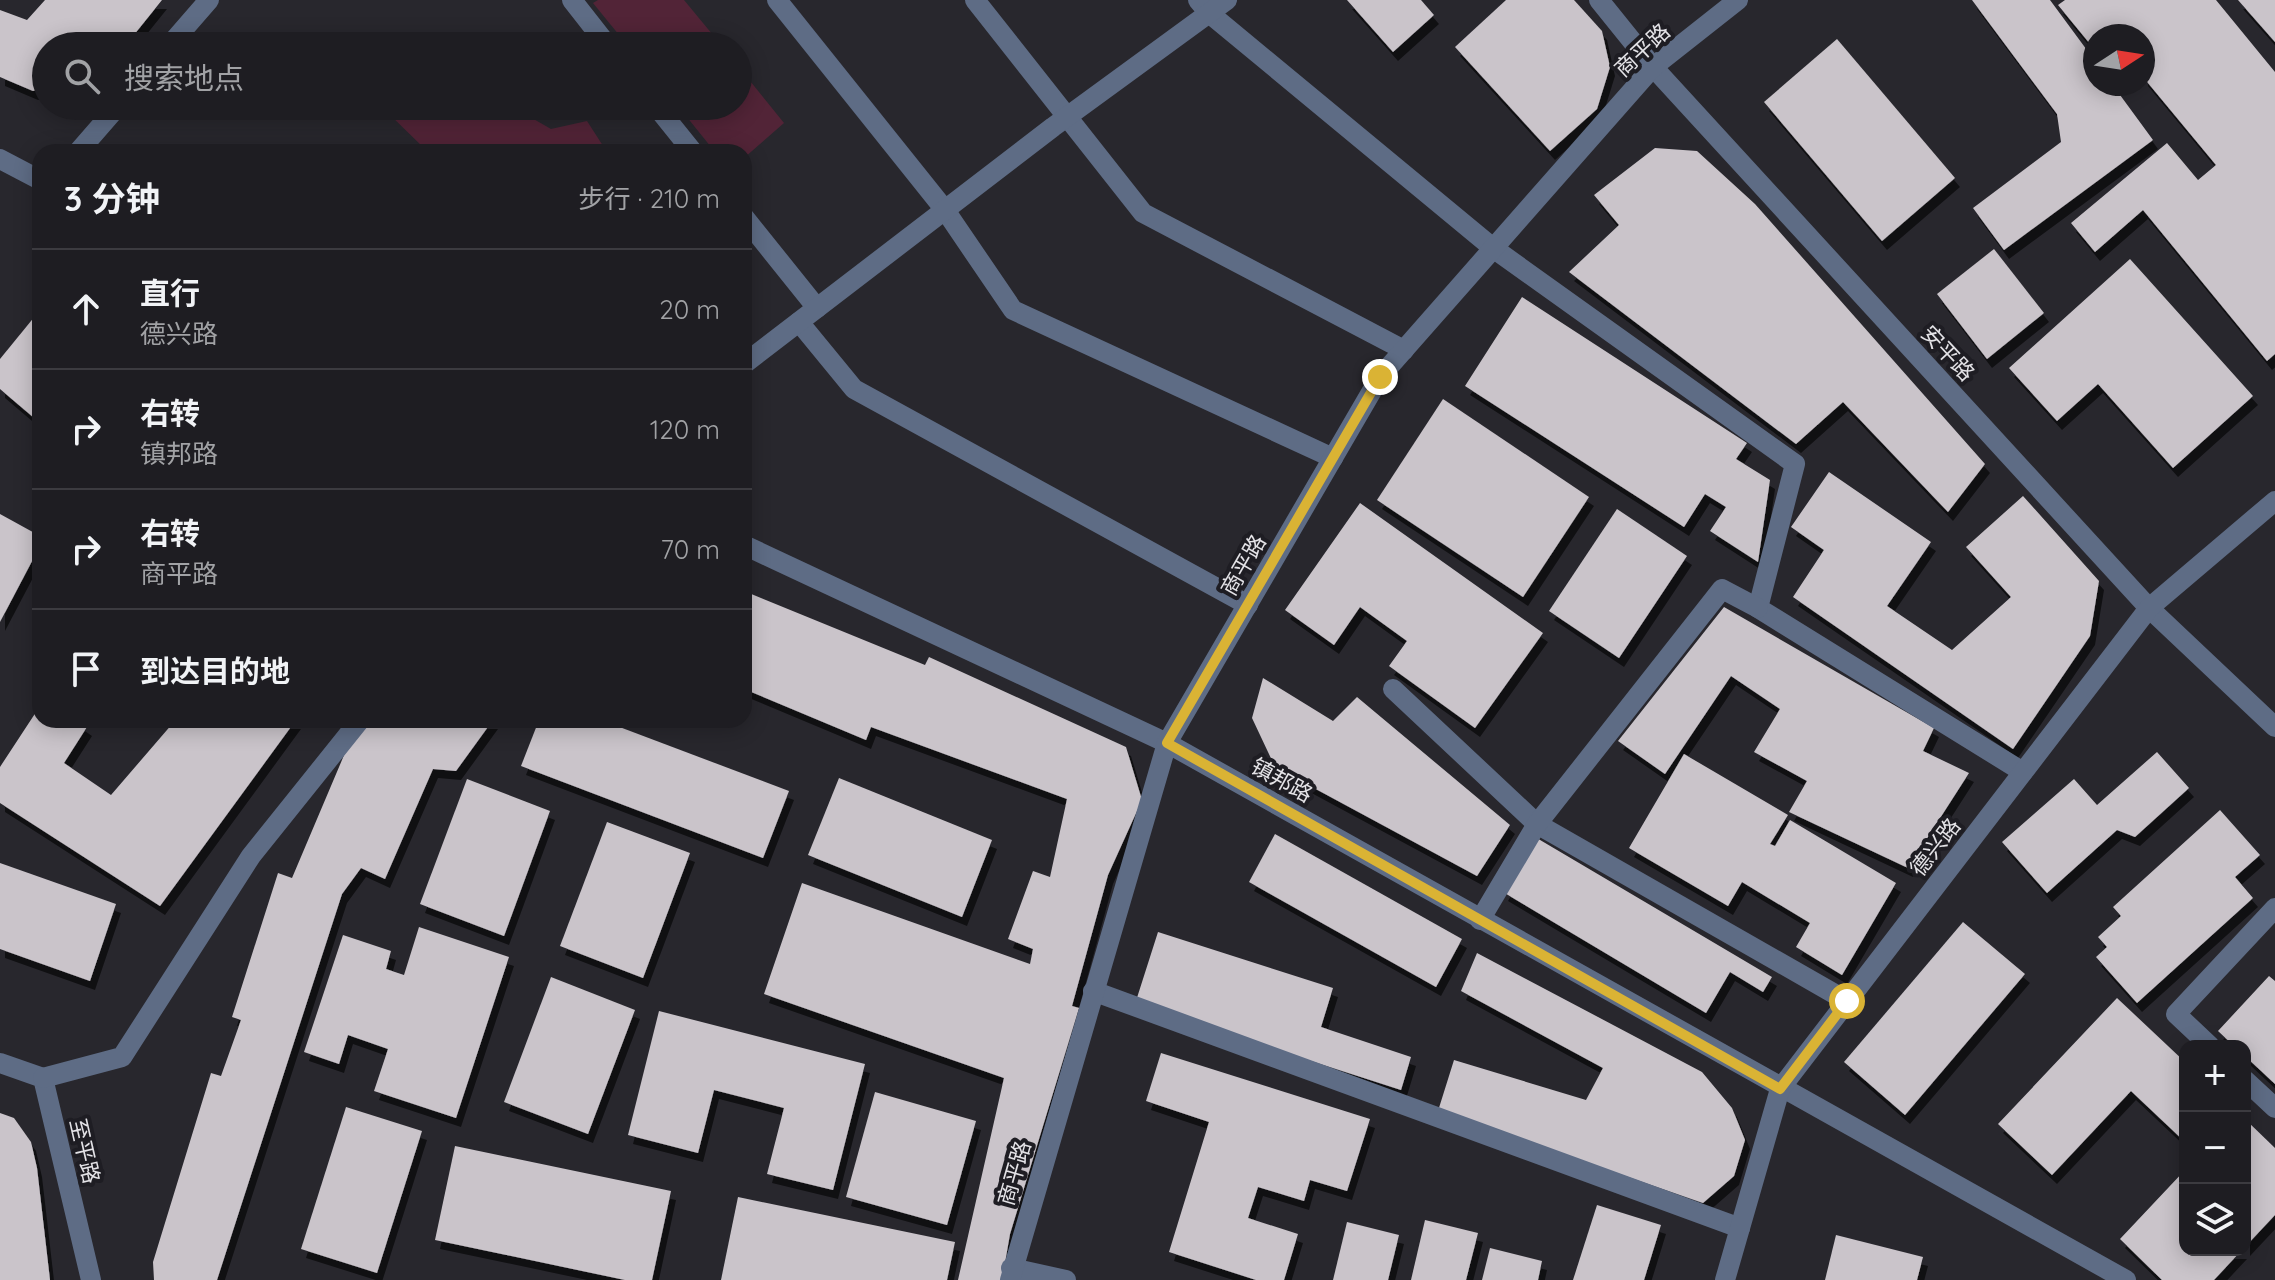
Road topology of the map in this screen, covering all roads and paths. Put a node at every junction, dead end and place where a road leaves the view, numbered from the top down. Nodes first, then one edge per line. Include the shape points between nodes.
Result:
1 (209, 0) edge
2 (572, 0) edge
3 (777, 0) edge
4 (975, 0) edge
5 (1227, 0) edge
6 (1599, 0) edge
7 (1738, 0) edge
8 (1203, 7) edge
9 (181, 32) edge
10 (597, 32) edge
11 (1653, 67) junction
12 (1065, 118) junction
13 (106, 120) edge
14 (667, 120) edge
15 (85, 144) edge
16 (687, 144) edge
17 (0, 159) edge
18 (32, 176) edge
19 (945, 210) junction
20 (752, 227) edge
21 (1493, 248) junction
22 (817, 308) junction
23 (799, 322) junction
24 (1404, 350) junction
25 (752, 358) edge
26 (1333, 458) junction
27 (2275, 501) edge
28 (752, 549) edge
29 (1248, 605) junction
30 (1758, 608) junction
31 (2149, 608) junction
32 (1393, 689) dead end
33 (2275, 727) edge
34 (354, 728) edge
35 (1167, 743) junction
36 (2023, 772) junction
37 (1537, 824) junction
38 (2275, 908) edge
39 (1480, 920) junction
40 (1093, 991) junction
41 (1847, 1001) junction
42 (2204, 1040) edge
43 (0, 1063) edge
44 (43, 1078) junction
45 (2251, 1086) edge
46 (1780, 1089) junction
47 (2275, 1108) edge
48 (1740, 1228) junction
49 (1010, 1274) edge
50 (91, 1280) edge
51 (1066, 1280) edge
52 (1725, 1280) edge
53 (2126, 1280) edge

1 - 9 street
2 - 10 street
3 - 19 street
4 - 12 street
5 - 8 street
6 - 11 street, 安平路
7 - 11 street, 商平路
8 - 12 street
8 - 21 street
11 - 21 street, 商平路
11 - 31 street, 安平路
12 - 19 street
12 - 24 street via 1143,213
13 - 15 street
14 - 16 street
17 - 18 street
19 - 22 street
19 - 26 street via 1013,310
20 - 22 street
21 - 24 street, 商平路
21 - 30 street via 1795,464
22 - 23 street
23 - 25 street
23 - 29 street via 854,389
24 - 26 street, 商平路 via 1380,377
26 - 29 street, 商平路
27 - 31 street, 德兴路
28 - 35 street, 镇邦路
29 - 35 street, 商平路
30 - 36 street
30 - 37 street via 1722,589
31 - 33 street, 安平路
31 - 36 street, 德兴路
32 - 37 street
34 - 44 street via 251,856 122,1057
35 - 39 street, 镇邦路
35 - 40 street, 商平路
36 - 41 street, 德兴路
37 - 39 street
37 - 41 street
38 - 42 street via 2176,1014
39 - 46 street, 镇邦路
40 - 48 street
40 - 49 street, 商平路
41 - 46 street, 德兴路
43 - 44 street
44 - 50 street, 至平路
45 - 47 street
46 - 48 street, 德兴路
46 - 53 street, 镇邦路
48 - 52 street, 德兴路
49 - 51 street

